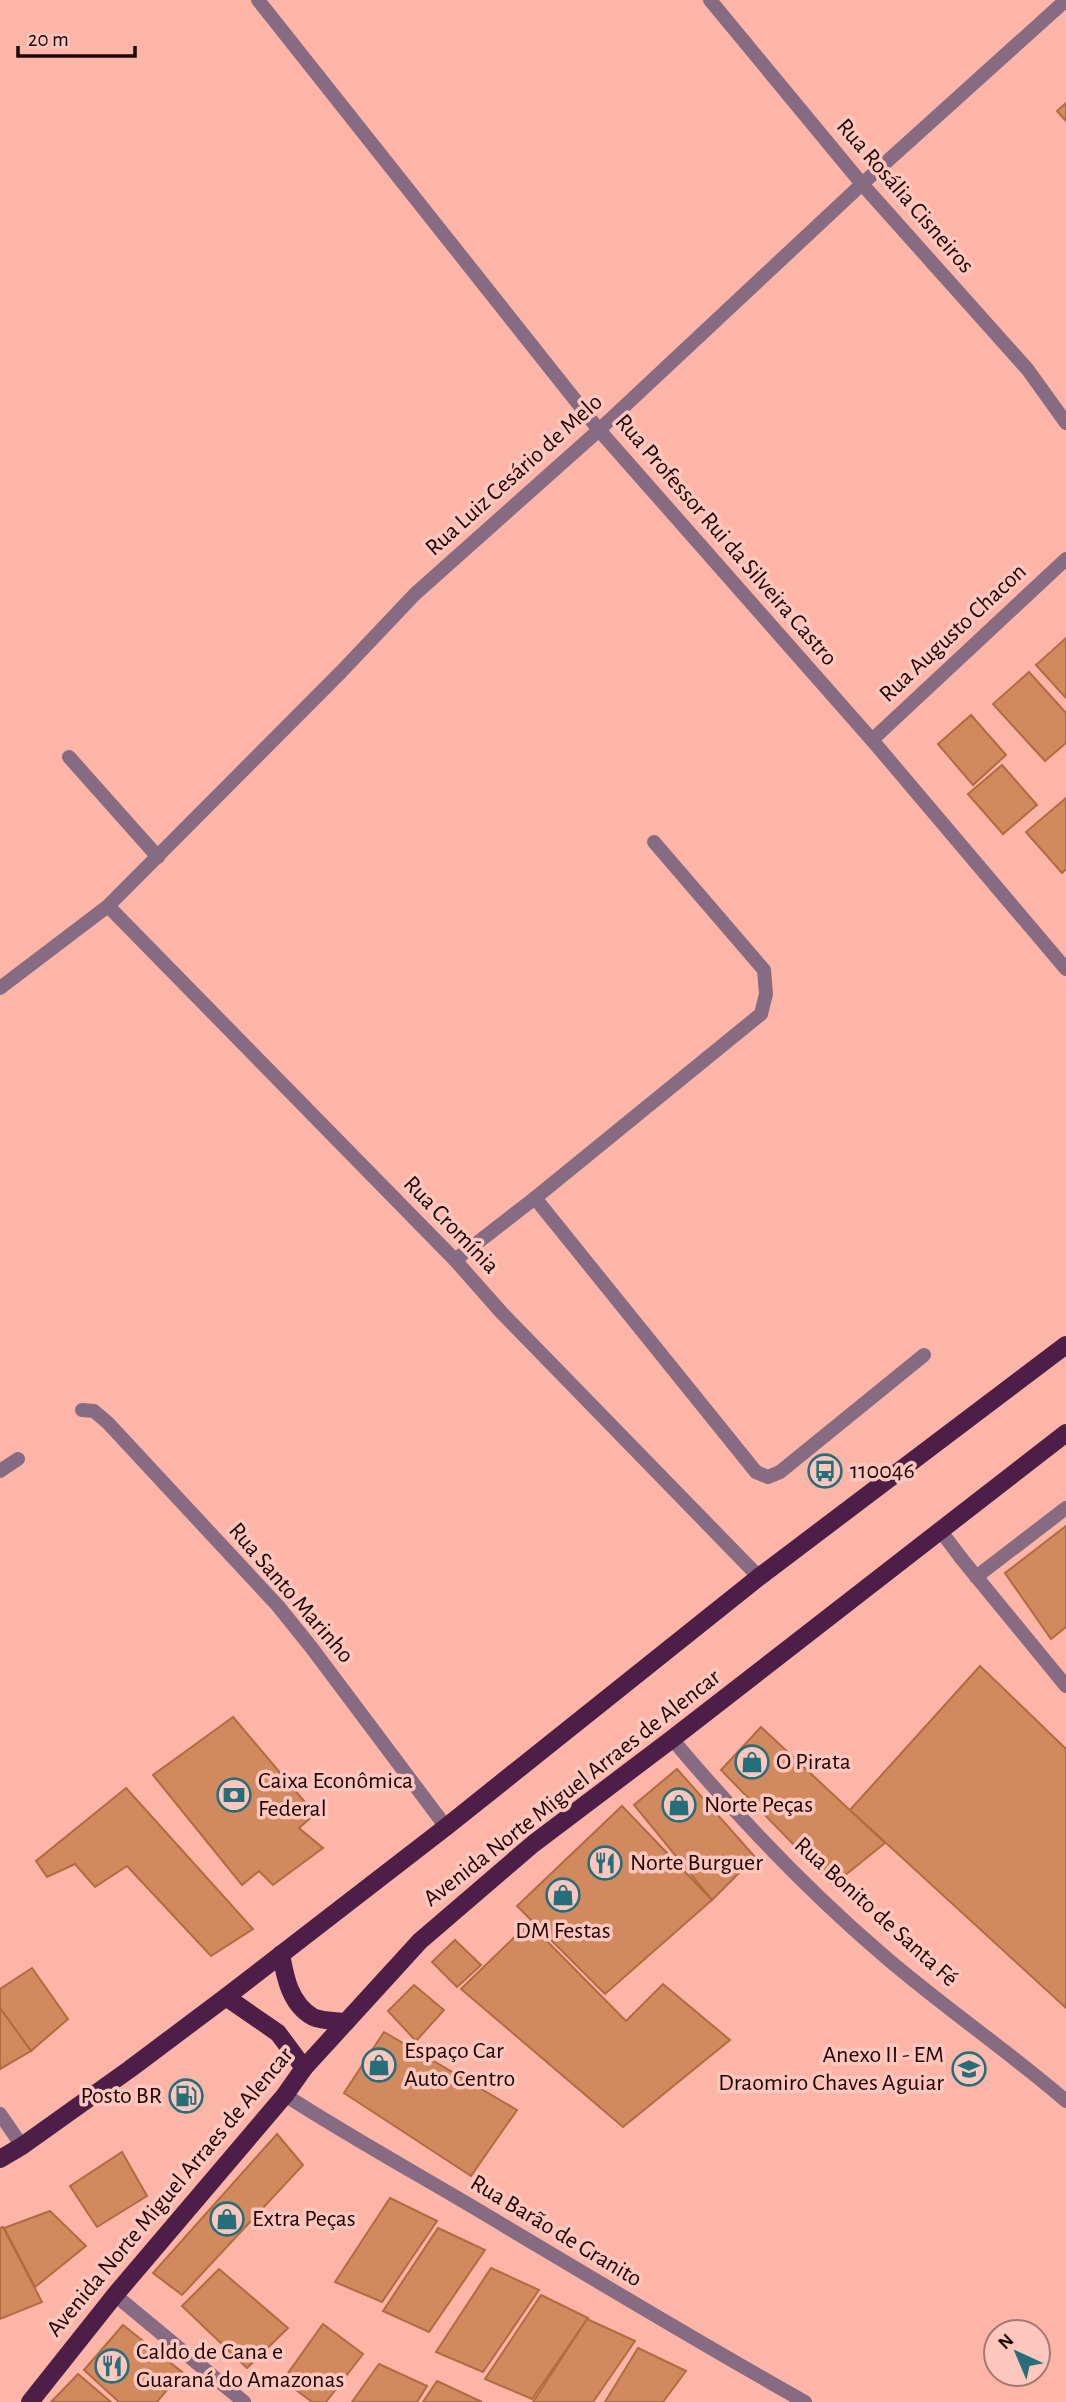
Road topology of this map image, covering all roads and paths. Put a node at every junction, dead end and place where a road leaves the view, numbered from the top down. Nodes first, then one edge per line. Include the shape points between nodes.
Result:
1 (258, 0) edge
2 (710, 0) edge
3 (1066, 0) edge
4 (862, 184) junction
5 (1066, 423) edge
6 (599, 430) junction
7 (1066, 559) edge
8 (872, 740) junction
9 (69, 757) dead end
10 (654, 842) dead end
11 (158, 857) junction
12 (108, 906) junction
13 (1066, 969) edge
14 (0, 988) edge
15 (536, 1198) junction
16 (454, 1260) junction
17 (1066, 1345) edge
18 (924, 1354) dead end
19 (82, 1410) dead end
20 (1066, 1433) edge
21 (18, 1459) dead end
22 (0, 1471) edge
23 (1066, 1508) edge
24 (940, 1530) junction
25 (760, 1577) junction
26 (976, 1577) junction
27 (1066, 1686) edge
28 (672, 1739) junction
29 (446, 1827) junction
30 (281, 1954) junction
31 (226, 1997) junction
32 (346, 2022) junction
33 (303, 2068) junction
34 (285, 2095) junction
35 (1066, 2101) edge
36 (0, 2115) edge
37 (22, 2146) junction
38 (0, 2159) edge
39 (115, 2295) junction
40 (30, 2402) edge
41 (243, 2402) edge
42 (805, 2402) edge

1 - 6 street, Rua Professor Rui da Silveira Castro
2 - 4 street, Rua Rosália Cisneiros
3 - 4 street, Rua Luiz Cesário de Melo
4 - 5 street, Rua Rosália Cisneiros via 1028,370
4 - 6 street, Rua Luiz Cesário de Melo
6 - 8 street, Rua Professor Rui da Silveira Castro
6 - 11 street, Rua Luiz Cesário de Melo via 415,594
7 - 8 street, Rua Augusto Chacon
8 - 13 street, Rua Professor Rui da Silveira Castro
9 - 11 street
10 - 15 street via 764,970 766,994 761,1014
11 - 12 street, Rua Luiz Cesário de Melo
12 - 14 street, Rua Luiz Cesário de Melo
12 - 16 street, Rua Cromínia
15 - 16 street
15 - 18 street via 756,1472 768,1477 780,1472
16 - 25 street, Rua Cromínia
17 - 25 main road, Avenida Norte Miguel Arraes de Alencar
19 - 29 street, Rua Santo Marinho via 94,1411 108,1423 278,1606
20 - 24 main road, Avenida Norte Miguel Arraes de Alencar
21 - 22 street
23 - 26 street
24 - 26 street
24 - 28 main road, Avenida Norte Miguel Arraes de Alencar
25 - 29 main road, Avenida Norte Miguel Arraes de Alencar
26 - 27 street
28 - 32 main road, Avenida Norte Miguel Arraes de Alencar via 533,1843 420,1941
28 - 35 street, Rua Bonito de Santa Fé via 714,1788 883,1956
29 - 30 main road, Avenida Norte Miguel Arraes de Alencar
30 - 31 main road, Avenida Norte Miguel Arraes de Alencar
30 - 32 main road via 286,1983 297,2003 313,2018
31 - 33 main road via 278,2033
31 - 37 main road, Avenida Norte Miguel Arraes de Alencar
32 - 33 main road, Avenida Norte Miguel Arraes de Alencar
33 - 34 main road, Avenida Norte Miguel Arraes de Alencar
34 - 39 main road, Avenida Norte Miguel Arraes de Alencar
34 - 42 street, Rua Barão de Granito
36 - 37 street
37 - 38 main road, Avenida Norte Miguel Arraes de Alencar
39 - 40 main road, Avenida Norte Miguel Arraes de Alencar
39 - 41 street

